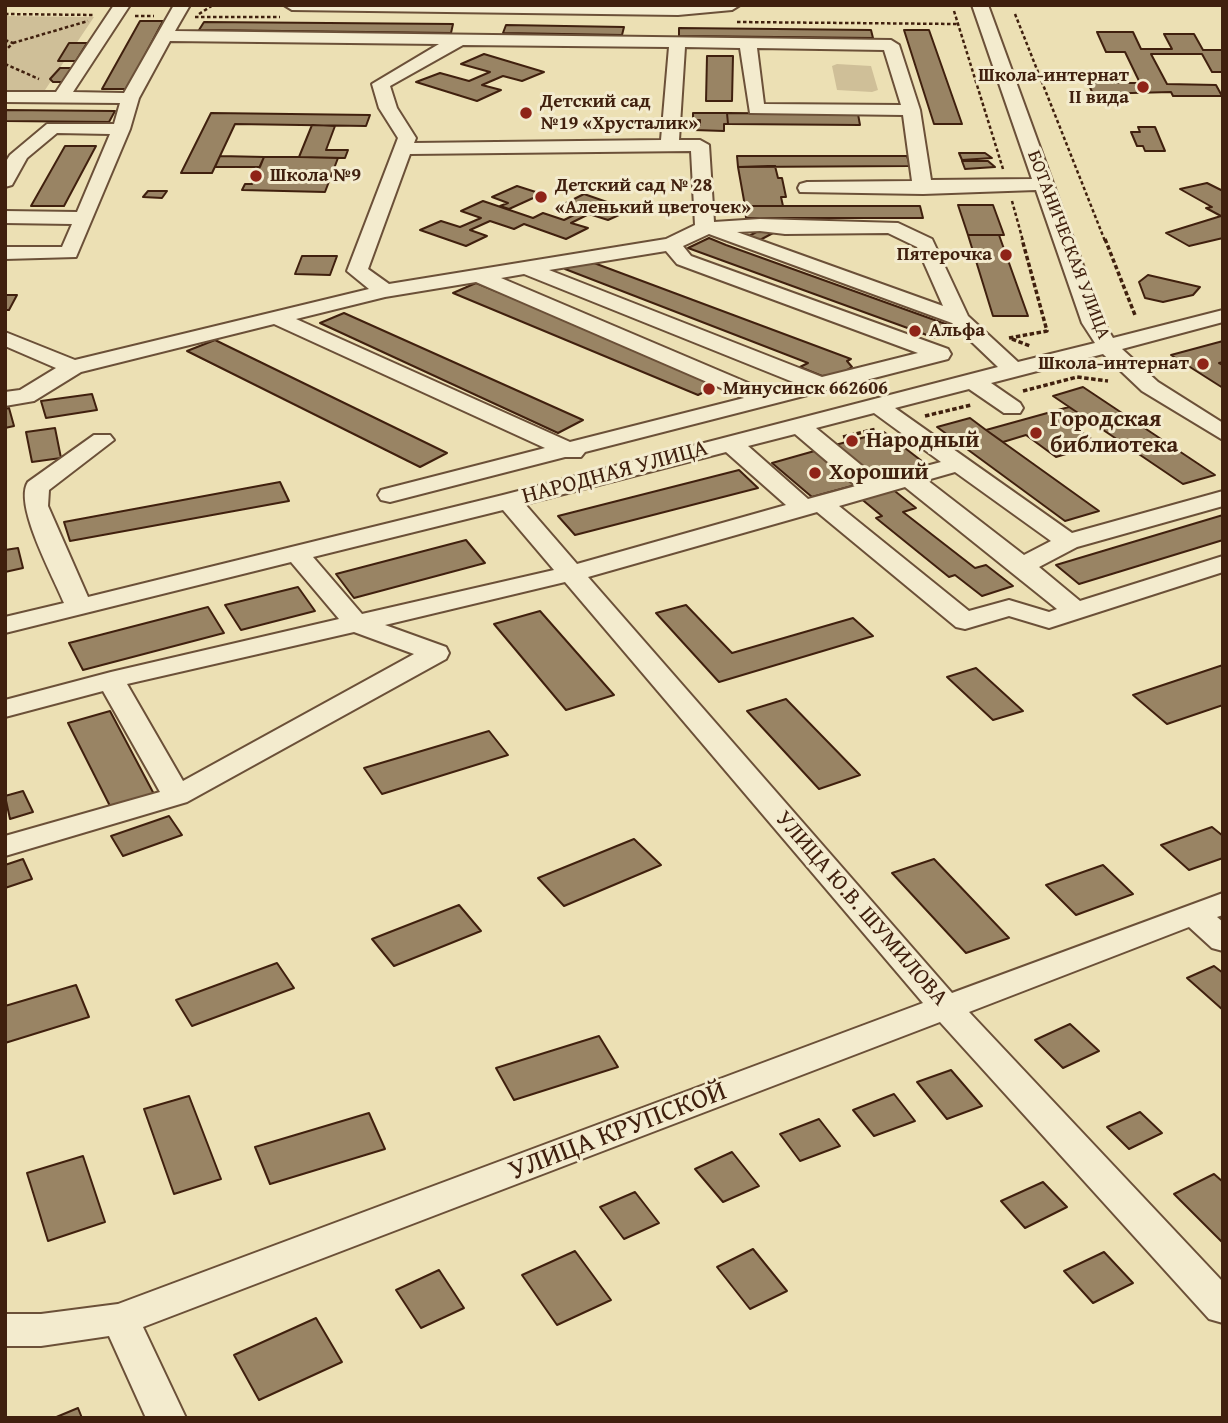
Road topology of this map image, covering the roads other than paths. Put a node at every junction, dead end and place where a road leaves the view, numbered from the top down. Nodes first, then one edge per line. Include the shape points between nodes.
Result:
1 (122, 5) edge
2 (182, 5) edge
3 (292, 5) edge
4 (732, 5) edge
5 (980, 5) edge
6 (468, 7) edge
7 (654, 9) junction
8 (166, 36) junction
9 (459, 40) junction
10 (659, 42) junction
11 (677, 43) junction
12 (748, 44) junction
13 (5, 97) edge
14 (61, 97) junction
15 (130, 98) junction
16 (911, 110) junction
17 (121, 129) junction
18 (670, 145) junction
19 (405, 149) junction
20 (5, 181) edge
21 (1045, 184) junction
22 (807, 188) dead end
23 (922, 188) junction
24 (5, 217) edge
25 (84, 218) junction
26 (705, 228) junction
27 (671, 244) junction
28 (5, 253) edge
29 (524, 267) junction
30 (477, 275) junction
31 (385, 292) junction
32 (1223, 316) edge
33 (279, 319) junction
34 (959, 319) junction
35 (5, 338) edge
36 (1106, 348) junction
37 (73, 367) junction
38 (893, 367) junction
39 (1015, 371) junction
40 (973, 382) junction
41 (822, 384) junction
42 (925, 394) junction
43 (5, 399) edge
44 (765, 399) junction
45 (867, 408) junction
46 (1012, 408) dead end
47 (799, 426) junction
48 (1223, 433) edge
49 (102, 440) dead end
50 (730, 443) junction
51 (567, 449) junction
52 (959, 464) junction
53 (618, 472) junction
54 (909, 478) junction
55 (437, 483) junction
56 (874, 488) junction
57 (390, 495) dead end
58 (1223, 498) edge
59 (509, 501) junction
60 (812, 505) junction
61 (462, 513) junction
62 (1068, 542) junction
63 (297, 554) junction
64 (1223, 564) edge
65 (1022, 566) junction
66 (573, 573) junction
67 (79, 607) junction
68 (1076, 611) junction
69 (356, 623) junction
70 (5, 625) edge
71 (111, 680) junction
72 (5, 709) edge
73 (177, 796) junction
74 (5, 846) edge
75 (1208, 909) edge
76 (1223, 940) edge
77 (946, 1008) junction
78 (1223, 1308) edge
79 (120, 1320) junction
80 (5, 1330) edge
81 (166, 1418) edge

1 - 14 street
2 - 8 street
3 - 6 street
4 - 7 street
5 - 21 street, БОТАНИЧЕСКАЯ УЛИЦА
6 - 7 street
6 - 9 street
7 - 10 street
8 - 9 street
8 - 15 street
9 - 10 street
9 - 19 street via 381,84 388,108 407,138
10 - 11 street
11 - 12 street
11 - 18 street
12 - 16 street via 891,45
12 - 16 street via 756,108
13 - 14 street
14 - 15 street
15 - 17 street
16 - 23 street
17 - 20 street via 53,128 19,155
17 - 25 street
18 - 19 street
18 - 26 street via 700,145
19 - 31 street via 357,271
21 - 23 street
21 - 36 street, БОТАНИЧЕСКАЯ УЛИЦА
22 - 23 street
24 - 25 street
25 - 28 street via 69,253
26 - 27 street
26 - 34 street
26 - 34 street via 891,227 925,243
27 - 29 street
27 - 38 street via 684,260 940,354
29 - 30 street
29 - 41 street
30 - 31 street
30 - 44 street
31 - 33 street
32 - 36 street, НАРОДНАЯ УЛИЦА
33 - 37 street
33 - 51 street
34 - 39 street
35 - 37 street
36 - 39 street, НАРОДНАЯ УЛИЦА
36 - 48 street, БОТАНИЧЕСКАЯ УЛИЦА via 1132,373
37 - 43 street via 26,396
38 - 41 street
38 - 42 street
39 - 40 street, НАРОДНАЯ УЛИЦА
40 - 42 street, НАРОДНАЯ УЛИЦА
40 - 46 street
41 - 44 street
41 - 45 street
42 - 45 street, НАРОДНАЯ УЛИЦА
44 - 51 street
45 - 47 street, НАРОДНАЯ УЛИЦА
45 - 52 street
47 - 50 street, НАРОДНАЯ УЛИЦА
47 - 56 street
49 - 67 street via 37,487 36,506
50 - 53 street, НАРОДНАЯ УЛИЦА
50 - 60 street
51 - 53 street
51 - 55 street
52 - 54 street
52 - 62 street
53 - 59 street, НАРОДНАЯ УЛИЦА
54 - 56 street
54 - 65 street
55 - 57 street
55 - 61 street
56 - 60 street
58 - 62 street
59 - 61 street, НАРОДНАЯ УЛИЦА
59 - 66 street, УЛИЦА Ю.В. ШУМИЛОВА
60 - 66 street
60 - 68 street via 964,621 1009,608 1049,620
61 - 63 street, НАРОДНАЯ УЛИЦА
62 - 65 street
63 - 67 street, НАРОДНАЯ УЛИЦА
63 - 69 street
64 - 68 street
65 - 68 street
66 - 69 street
66 - 77 street, УЛИЦА Ю.В. ШУМИЛОВА
67 - 70 street, НАРОДНАЯ УЛИЦА
69 - 71 street
69 - 73 street via 436,653
71 - 72 street
71 - 73 street
73 - 74 street
75 - 76 street
75 - 77 street, УЛИЦА КРУПСКОЙ
77 - 78 street, УЛИЦА Ю.В. ШУМИЛОВА
77 - 79 street, УЛИЦА КРУПСКОЙ
79 - 80 street, УЛИЦА КРУПСКОЙ
79 - 81 street

